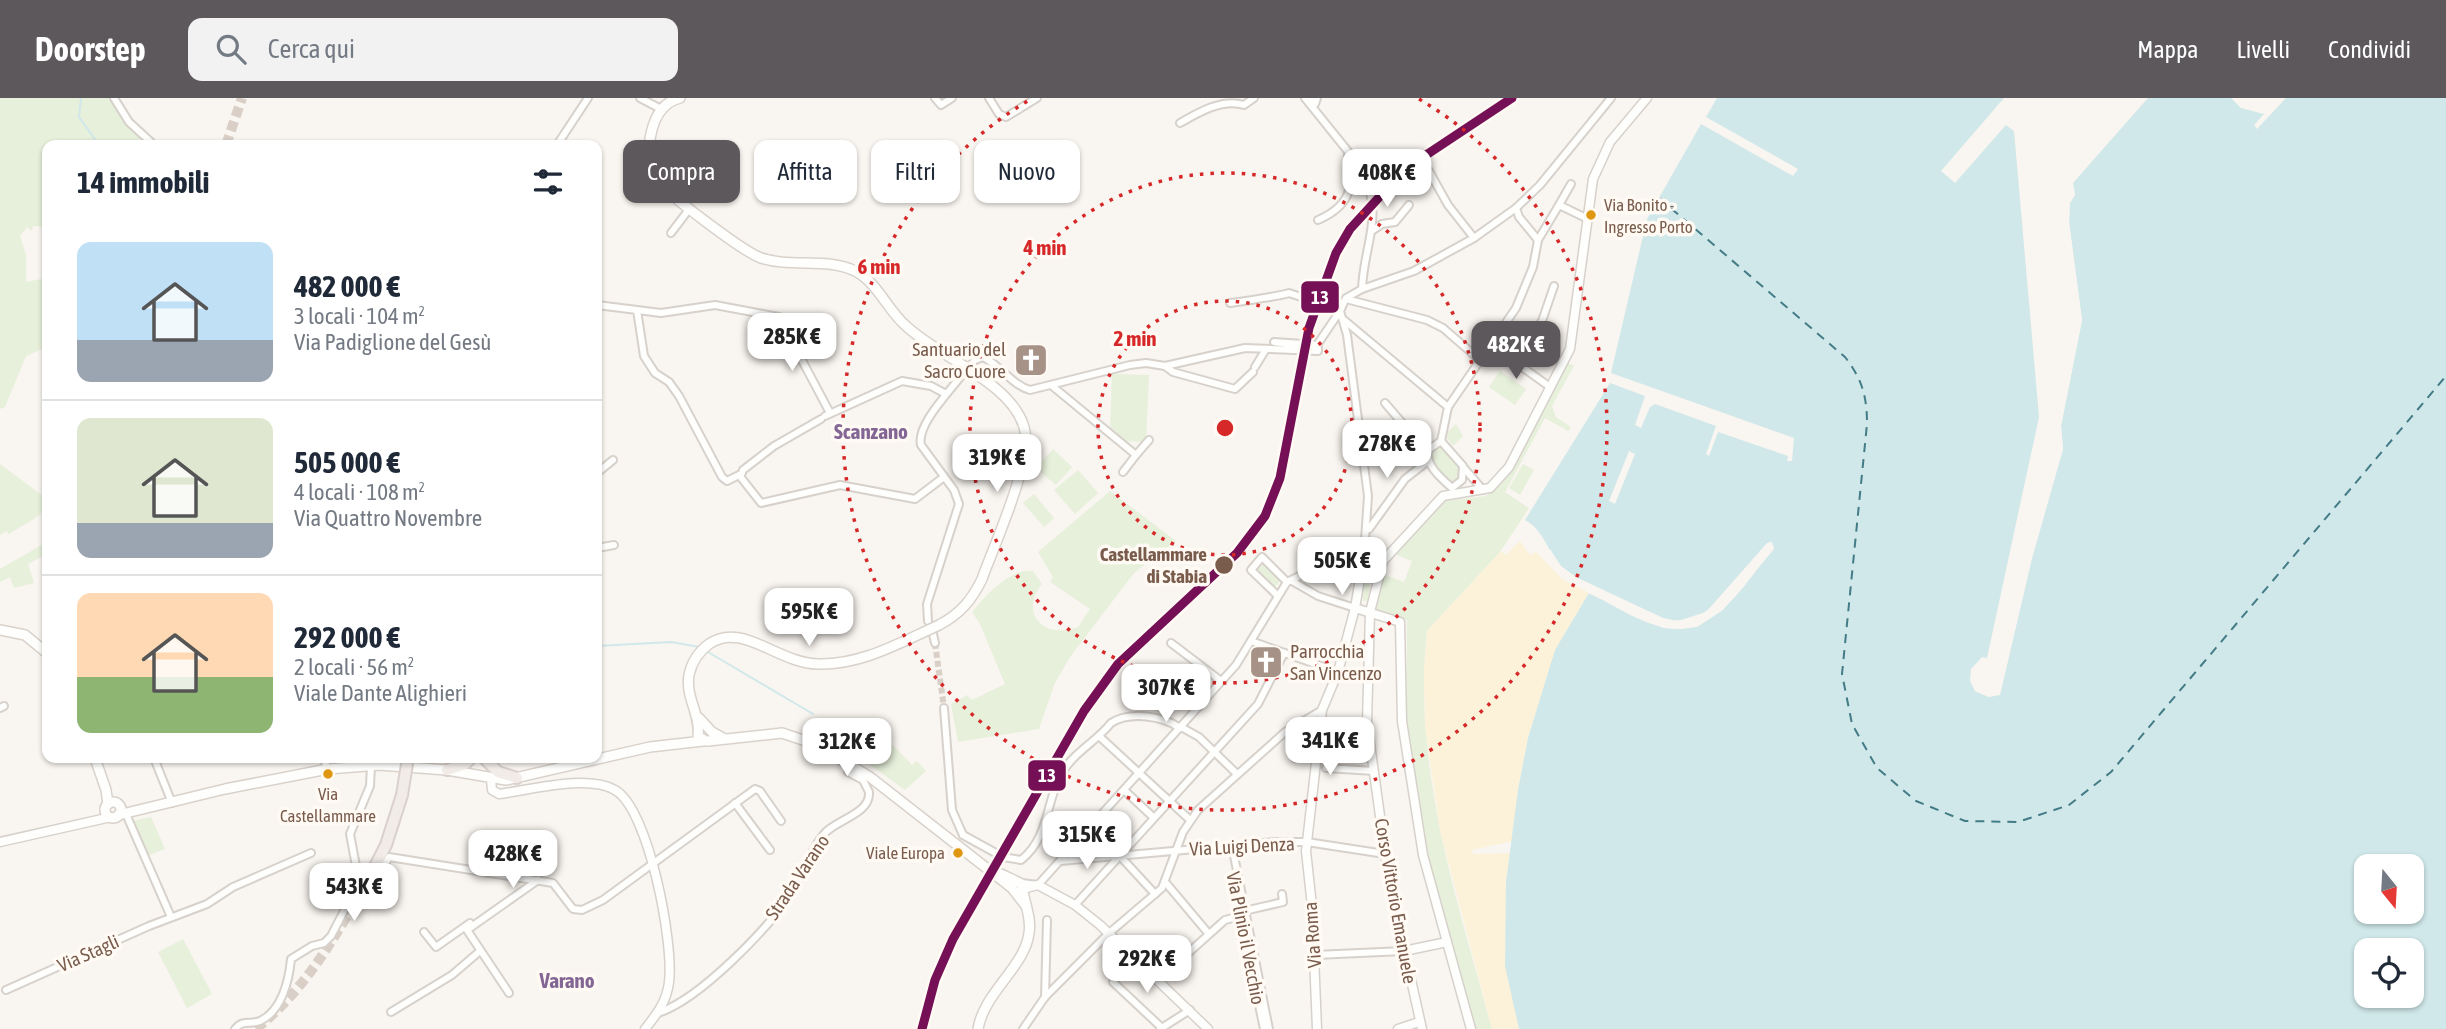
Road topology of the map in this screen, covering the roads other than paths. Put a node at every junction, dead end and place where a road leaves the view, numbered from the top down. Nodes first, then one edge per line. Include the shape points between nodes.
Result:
1 (114, 98) edge
2 (588, 98) edge
3 (640, 98) edge
4 (680, 98) edge
5 (935, 98) edge
6 (952, 98) edge
7 (989, 98) edge
8 (1037, 98) edge
9 (1254, 98) edge
10 (1307, 98) edge
11 (1317, 98) edge
12 (1611, 98) edge
13 (1647, 98) edge
14 (661, 109) junction
15 (1180, 123) dead end
16 (149, 140) edge
17 (560, 140) edge
18 (1347, 150) junction
19 (1429, 170) dead end
20 (1572, 184) dead end
21 (1409, 205) dead end
22 (1559, 206) junction
23 (690, 208) junction
24 (1516, 208) junction
25 (1586, 218) junction
26 (1318, 220) dead end
27 (1375, 229) junction
28 (671, 233) dead end
29 (1474, 238) junction
30 (1538, 240) junction
31 (1554, 286) dead end
32 (1365, 289) junction
33 (1345, 301) junction
34 (1230, 303) dead end
35 (602, 306) edge
36 (637, 310) junction
37 (1340, 311) junction
38 (1344, 320) junction
39 (1499, 334) junction
40 (1266, 349) junction
41 (1522, 351) junction
42 (1480, 360) junction
43 (1165, 366) junction
44 (966, 369) junction
45 (1051, 385) junction
46 (1550, 387) junction
47 (946, 394) junction
48 (1385, 403) dead end
49 (1448, 407) junction
50 (825, 416) junction
51 (1149, 440) dead end
52 (1441, 441) junction
53 (1136, 455) junction
54 (1428, 457) junction
55 (613, 460) dead end
56 (1463, 466) junction
57 (602, 469) edge
58 (1123, 472) dead end
59 (738, 476) junction
60 (944, 477) junction
61 (1487, 489) junction
62 (1452, 491) junction
63 (1368, 530) junction
64 (614, 545) dead end
65 (602, 547) edge
66 (1364, 555) junction
67 (1383, 561) junction
68 (1290, 582) junction
69 (1277, 595) junction
70 (1355, 608) junction
71 (1370, 612) junction
72 (928, 621) dead end
73 (0, 630) edge
74 (928, 633) junction
75 (1251, 641) junction
76 (935, 643) tunnel mouth
77 (1171, 643) dead end
78 (42, 649) edge
79 (1284, 653) junction
80 (1338, 672) junction
81 (1221, 681) junction
82 (944, 708) tunnel mouth
83 (1322, 710) junction
84 (1181, 728) junction
85 (705, 734) junction
86 (1100, 737) junction
87 (1214, 751) junction
88 (1318, 755) junction
89 (602, 758) edge
90 (1295, 758) dead end
91 (96, 763) edge
92 (155, 763) edge
93 (325, 763) edge
94 (407, 763) edge
95 (465, 763) edge
96 (489, 763) edge
97 (581, 763) edge
98 (850, 763) junction
99 (371, 766) junction
100 (1326, 768) dead end
101 (328, 769) junction
102 (447, 769) junction
103 (1374, 771) junction
104 (1139, 773) junction
105 (1237, 775) junction
106 (517, 778) junction
107 (491, 779) junction
108 (1124, 790) junction
109 (1168, 800) junction
110 (734, 803) junction
111 (172, 805) junction
112 (115, 810) junction
113 (1152, 816) junction
114 (1191, 820) junction
115 (781, 821) dead end
116 (963, 835) junction
117 (0, 842) edge
118 (1307, 842) junction
119 (956, 846) junction
120 (1230, 846) junction
121 (770, 850) dead end
122 (1177, 850) junction
123 (311, 853) dead end
124 (1385, 854) junction
125 (1120, 856) junction
126 (1059, 861) junction
127 (651, 862) junction
128 (536, 880) junction
129 (363, 881) junction
130 (1166, 883) junction
131 (1038, 885) junction
132 (1018, 888) junction
133 (1155, 894) junction
134 (1282, 894) dead end
135 (1075, 905) junction
136 (1243, 914) junction
137 (171, 917) junction
138 (1047, 920) dead end
139 (424, 932) dead end
140 (1208, 933) junction
141 (1108, 934) junction
142 (1447, 942) junction
143 (480, 951) junction
144 (1404, 951) junction
145 (1315, 955) junction
146 (1158, 980) junction
147 (1113, 982) dead end
148 (6, 990) dead end
149 (509, 993) dead end
150 (1045, 997) junction
151 (1189, 1010) junction
152 (391, 1012) dead end
153 (658, 1013) junction
154 (1420, 1026) edge
155 (1166, 1027) edge
156 (235, 1029) edge
157 (646, 1029) edge
158 (978, 1029) edge
159 (1023, 1029) edge
160 (1208, 1029) edge
161 (1266, 1029) edge
162 (1317, 1029) edge
163 (1398, 1029) edge
164 (1471, 1029) edge

1 - 16 street via 129,122
2 - 17 street
3 - 14 street
4 - 14 main road
5 - 6 street via 941,105
7 - 8 street via 1006,117
9 - 15 street via 1244,105 1222,100
10 - 11 street via 1315,104
10 - 18 street
12 - 24 street
13 - 25 street via 1610,142 1592,179
14 - 23 main road via 650,131 648,156 656,178
18 - 26 street via 1350,187 1344,204
18 - 27 street via 1367,181
19 - 29 street
20 - 22 street
21 - 27 street via 1395,222
22 - 25 street
22 - 30 street
23 - 28 street
23 - 44 main road via 760,257 855,271 873,285 913,333
24 - 29 street
24 - 30 street
25 - 46 street via 1570,349
27 - 32 street via 1362,278
29 - 32 street via 1414,271
30 - 39 street via 1524,292
31 - 41 street via 1542,321
32 - 33 street
33 - 34 street via 1289,293
33 - 37 street
33 - 42 street via 1427,320
35 - 36 street
36 - 50 street via 661,313 715,305 779,317
36 - 59 street via 644,356 650,366 669,382 722,477 727,481
37 - 38 street
37 - 40 street via 1317,345 1274,342 1318,351
38 - 49 street
38 - 63 street via 1368,488
39 - 41 street
39 - 42 street
40 - 43 street via 1245,348
40 - 43 street via 1235,389
41 - 46 street via 1516,364
42 - 49 street
43 - 45 street via 1130,365
44 - 45 street via 983,357 1027,390
44 - 47 street
44 - 74 main road, bridge via 1000,392 1016,411 1025,428 1026,453 973,596
45 - 53 street
46 - 61 street via 1509,467
47 - 50 street via 902,381
47 - 60 street via 920,438
48 - 54 street
49 - 52 street
50 - 59 street via 774,446
51 - 53 street
52 - 54 street
52 - 56 street
53 - 58 street
54 - 62 street
54 - 63 street
55 - 57 street
56 - 61 street
56 - 62 street via 1462,480
59 - 60 street via 761,503 840,485 915,499
60 - 72 street via 954,490 958,512 927,604
61 - 62 street
62 - 67 street
63 - 66 street
64 - 65 street
66 - 67 street
66 - 68 street via 1338,556
66 - 70 street, Via Roma
67 - 71 street, Corso Vittorio Emanuele
68 - 69 street
68 - 69 street via 1262,557 1251,570
68 - 70 street
69 - 75 street
70 - 71 street
70 - 80 street, Via Roma
71 - 103 street, Corso Vittorio Emanuele via 1367,710
71 - 142 street via 1401,622 1402,721 1426,873
73 - 78 main road via 25,635
74 - 76 street
74 - 85 main road via 870,656 837,663 794,661 741,636 729,635 710,643 698,652 688,683
75 - 79 street
75 - 81 street
77 - 81 street
79 - 80 street
79 - 87 street via 1258,704
80 - 83 street, Via Roma
81 - 84 street
82 - 116 street via 952,810
83 - 88 street, Via Roma
83 - 105 street via 1285,732
84 - 86 street via 1164,718 1118,719
84 - 87 street
84 - 104 street
85 - 89 main road via 689,743
85 - 98 main road via 724,738 782,733
86 - 104 street
86 - 116 street via 1079,751 1062,771 1039,840 1021,860 1003,858
87 - 105 street
87 - 109 street
88 - 90 street
88 - 118 street, Via Roma
91 - 112 main road
92 - 111 street
93 - 101 street
94 - 129 highway, bridge via 386,845
95 - 102 highway
96 - 106 highway via 498,772
97 - 106 main road
98 - 119 main road
98 - 153 street, Strada Varano via 848,772 863,780 869,792 866,804 824,833 791,894 749,942 695,994
99 - 101 main road
99 - 102 main road
99 - 129 street via 370,786 350,835
100 - 103 street
101 - 111 main road via 225,789
102 - 107 main road
103 - 124 street, Corso Vittorio Emanuele
104 - 108 street
104 - 109 street
105 - 114 street
106 - 107 main road
107 - 127 street via 492,790 499,793 579,783 606,785 632,808
108 - 113 street
108 - 126 street
109 - 113 street
109 - 114 street
110 - 115 street via 755,789
110 - 121 street
110 - 127 street
111 - 112 main road
112 - 117 street via 97,820
112 - 137 street
113 - 125 street
114 - 122 street
116 - 119 street
118 - 120 street, Via Luigi Denza
118 - 124 street, Via Luigi Denza
118 - 145 street, Via Roma via 1305,864
119 - 132 main road
120 - 122 street, Via Luigi Denza
120 - 136 street, Via Plinio il Vecchio
122 - 125 street, Via Luigi Denza
122 - 130 street
123 - 137 street, Via Stagli
124 - 144 street, Corso Vittorio Emanuele
125 - 126 street, Via Luigi Denza
125 - 133 street
125 - 135 street
126 - 131 street
127 - 128 street via 603,900 582,910 573,909 553,883
127 - 153 street via 670,948 669,983
128 - 129 street via 389,857 372,887
128 - 139 street via 436,947
128 - 143 street via 467,930
129 - 156 street via 331,936 291,959 275,1007 262,1020 244,1022
130 - 133 street
130 - 140 street
131 - 132 street
131 - 135 street
132 - 158 main road via 1030,924 1028,939 986,1005
133 - 141 street
134 - 136 street via 1283,902
135 - 141 street
136 - 140 street
136 - 161 street, Via Plinio il Vecchio
137 - 148 street, Via Stagli
138 - 150 street
140 - 146 street
141 - 146 street
141 - 150 street
142 - 144 street
142 - 164 street
143 - 149 street
143 - 152 street via 452,975
144 - 145 street
144 - 154 street, Corso Vittorio Emanuele
145 - 162 street, Via Roma
146 - 151 street
147 - 155 street
150 - 159 street
151 - 155 street
151 - 160 street
153 - 157 street
154 - 163 street

